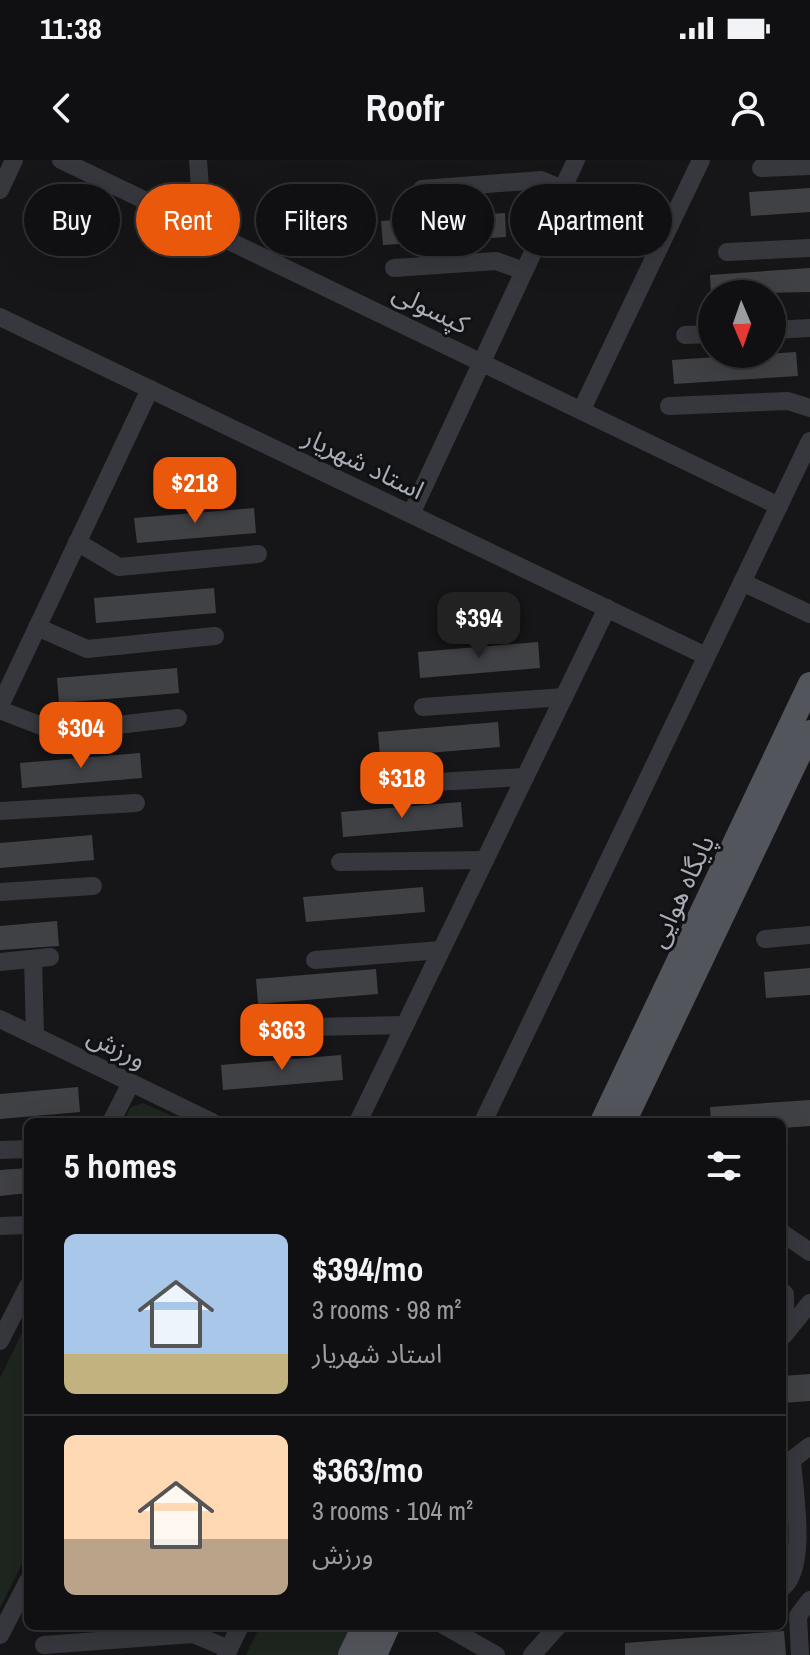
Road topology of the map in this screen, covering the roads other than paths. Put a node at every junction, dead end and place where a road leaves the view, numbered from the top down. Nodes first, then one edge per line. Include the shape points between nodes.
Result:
1 (14, 160) edge
2 (61, 160) edge
3 (198, 160) edge
4 (576, 160) edge
5 (701, 160) edge
6 (810, 166) edge
7 (761, 168) dead end
8 (200, 184) edge
9 (488, 184) edge
10 (551, 184) edge
11 (565, 184) edge
12 (0, 190) edge
13 (136, 196) edge
14 (240, 246) edge
15 (810, 248) edge
16 (727, 252) dead end
17 (531, 256) edge
18 (394, 268) dead end
19 (524, 271) junction
20 (0, 317) edge
21 (810, 328) edge
22 (786, 329) edge
23 (685, 335) dead end
24 (698, 335) edge
25 (482, 361) junction
26 (150, 389) junction
27 (669, 406) dead end
28 (810, 408) edge
29 (582, 409) junction
30 (810, 441) edge
31 (779, 506) junction
32 (411, 514) junction
33 (77, 542) junction
34 (258, 554) dead end
35 (742, 582) junction
36 (607, 608) junction
37 (810, 614) edge
38 (37, 627) junction
39 (215, 636) dead end
40 (706, 656) junction
41 (810, 684) edge
42 (564, 697) junction
43 (423, 707) dead end
44 (0, 708) edge
45 (178, 718) dead end
46 (810, 732) edge
47 (525, 777) junction
48 (385, 785) dead end
49 (136, 803) dead end
50 (0, 811) edge
51 (485, 860) junction
52 (340, 862) dead end
53 (93, 886) dead end
54 (0, 892) edge
55 (810, 935) edge
56 (765, 939) dead end
57 (441, 950) junction
58 (315, 960) dead end
59 (0, 962) edge
60 (0, 1019) edge
61 (405, 1025) junction
62 (266, 1028) dead end
63 (35, 1036) junction
64 (131, 1083) junction
65 (113, 1118) edge
66 (204, 1118) edge
67 (360, 1118) edge
68 (485, 1118) edge
69 (604, 1118) edge
70 (626, 1118) edge
71 (24, 1149) edge
72 (0, 1150) edge
73 (24, 1225) edge
74 (0, 1226) edge
75 (786, 1236) edge
76 (810, 1252) edge
77 (24, 1294) edge
78 (0, 1303) edge
79 (810, 1303) edge
80 (786, 1331) edge
81 (0, 1341) edge
82 (810, 1446) edge
83 (787, 1464) edge
84 (802, 1501) edge
85 (804, 1566) edge
86 (786, 1585) edge
87 (24, 1589) edge
88 (810, 1600) edge
89 (238, 1630) edge
90 (362, 1630) edge
91 (386, 1630) edge
92 (452, 1630) edge
93 (554, 1630) edge
94 (0, 1635) edge
95 (44, 1645) dead end
96 (227, 1652) edge
97 (350, 1655) edge
98 (375, 1655) edge
99 (496, 1655) edge
100 (532, 1655) edge
101 (800, 1655) edge

1 - 12 street
2 - 13 street, کپسولی
3 - 8 street
4 - 11 street
5 - 29 street
6 - 7 street
9 - 10 street
14 - 25 street, کپسولی
15 - 16 street
17 - 19 street
18 - 19 street via 496,261
19 - 25 street
20 - 26 street, استاد شهریار
21 - 22 street
23 - 24 street
25 - 29 street, کپسولی
25 - 32 street
26 - 32 street, استاد شهریار
26 - 33 street
27 - 28 street via 788,401
29 - 31 street, کپسولی
30 - 31 street
31 - 35 street
32 - 36 street, استاد شهریار
33 - 34 street via 119,567
33 - 38 street
35 - 37 street
35 - 40 street
36 - 40 street, استاد شهریار
36 - 42 street
38 - 39 street via 87,649
38 - 44 street
40 - 68 street
41 - 69 main road, پایگاه هوایی
42 - 43 street
42 - 47 street
44 - 45 street via 57,732
46 - 70 main road, پایگاه هوایی
47 - 48 street
47 - 51 street
49 - 50 street
51 - 52 street
51 - 57 street
53 - 54 street
55 - 56 street
57 - 58 street
57 - 61 street
59 - 63 street via 42,958
60 - 63 street, ورزش
61 - 62 street
61 - 67 street
63 - 64 street, ورزش
64 - 65 street
64 - 66 street, ورزش
71 - 72 street
73 - 74 street
75 - 76 street
77 - 78 street
77 - 81 street
79 - 80 street
82 - 83 street
83 - 84 street
84 - 85 street
85 - 86 street
87 - 94 street
88 - 101 street via 798,1616
89 - 96 street
90 - 97 main road
91 - 98 main road
92 - 99 street
93 - 100 street
95 - 96 street via 193,1634

